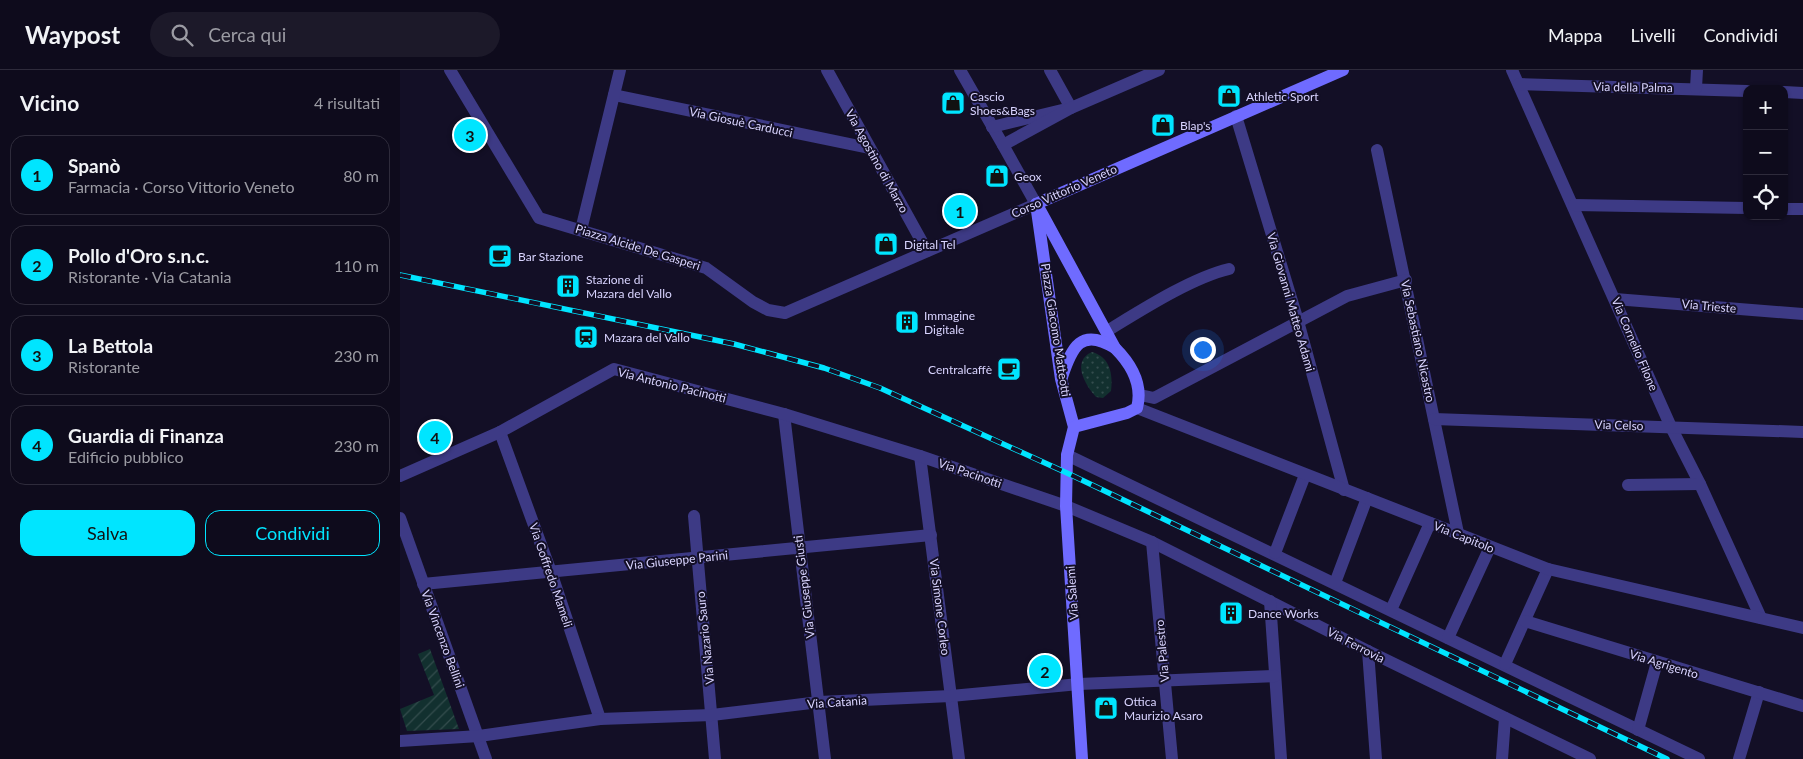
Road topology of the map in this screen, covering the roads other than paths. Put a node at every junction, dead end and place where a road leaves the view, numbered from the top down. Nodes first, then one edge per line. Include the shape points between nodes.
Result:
1 (450, 70) edge
2 (620, 70) edge
3 (827, 70) edge
4 (960, 70) edge
5 (1050, 70) edge
6 (1159, 70) edge
7 (1343, 70) edge
8 (1512, 70) edge
9 (1697, 70) edge
10 (1519, 84) junction
11 (1696, 88) junction
12 (1743, 91) edge
13 (1788, 92) edge
14 (1803, 93) edge
15 (614, 95) junction
16 (1071, 108) junction
17 (1236, 116) junction
18 (992, 127) junction
19 (1002, 145) junction
20 (869, 148) junction
21 (1377, 150) dead end
22 (1036, 204) junction
23 (1574, 205) junction
24 (1743, 208) edge
25 (1788, 209) edge
26 (1803, 209) edge
27 (581, 230) junction
28 (927, 251) junction
29 (1229, 269) dead end
30 (1406, 280) junction
31 (1615, 299) junction
32 (785, 313) joint
33 (1803, 314) edge
34 (1298, 321) junction
35 (1107, 331) junction
36 (1115, 348) junction
37 (1061, 379) junction
38 (1140, 395) junction
39 (1137, 408) junction
40 (784, 414) junction
41 (1434, 419) junction
42 (1074, 427) junction
43 (1670, 427) junction
44 (500, 432) junction
45 (1803, 432) edge
46 (873, 442) joint
47 (1067, 455) junction
48 (920, 456) junction
49 (1305, 475) junction
50 (400, 476) edge
51 (1700, 484) junction
52 (1628, 485) dead end
53 (1344, 490) junction
54 (1367, 498) junction
55 (1066, 506) junction
56 (694, 516) dead end
57 (400, 518) edge
58 (1430, 523) junction
59 (1458, 533) junction
60 (931, 535) junction
61 (1152, 542) junction
62 (800, 547) junction
63 (1490, 547) junction
64 (1275, 553) junction
65 (697, 558) junction
66 (1548, 569) junction
67 (551, 572) junction
68 (1335, 583) junction
69 (423, 584) junction
70 (1270, 601) junction
71 (1391, 610) junction
72 (1760, 618) junction
73 (1525, 621) junction
74 (1803, 628) edge
75 (1448, 638) junction
76 (1368, 651) junction
77 (1657, 662) junction
78 (1505, 664) junction
79 (1275, 676) junction
80 (1164, 681) junction
81 (1078, 684) junction
82 (1759, 692) junction
83 (951, 696) junction
84 (818, 702) junction
85 (1803, 706) edge
86 (712, 715) junction
87 (1504, 718) junction
88 (600, 719) junction
89 (1638, 730) junction
90 (478, 736) junction
91 (400, 741) edge
92 (486, 759) edge
93 (716, 759) edge
94 (825, 759) edge
95 (959, 759) edge
96 (1082, 759) edge
97 (1172, 759) edge
98 (1281, 759) edge
99 (1376, 759) edge
100 (1502, 759) edge
101 (1590, 759) edge
102 (1699, 759) edge
103 (1739, 759) edge

1 - 27 street, Piazza Alcide De Gasperi via 539,218
2 - 15 street
3 - 20 street, Via Agostino di Marzo
4 - 18 street
5 - 16 street
6 - 16 street
7 - 17 main road, Corso Vittorio Veneto
8 - 10 street, Via Cornelio Filone
9 - 11 street
10 - 11 street, Via della Palma
10 - 23 street, Via Cornelio Filone
11 - 12 street, Via della Palma
13 - 14 street
15 - 20 street, Via Giosuè Carducci
15 - 27 street
16 - 18 street
16 - 19 street
17 - 22 main road, Corso Vittorio Veneto
17 - 34 street, Via Giovanni Matteo Adami
18 - 19 street
19 - 22 street
20 - 28 street, Via Agostino di Marzo
21 - 30 street, Via Sebastiano Nicastro
22 - 28 street, Corso Vittorio Veneto
22 - 35 main road, Piazza Giacomo Matteotti
22 - 37 main road, Piazza Giacomo Matteotti
23 - 24 street
23 - 31 street, Via Cornelio Filone
25 - 26 street
27 - 32 street, Piazza Alcide De Gasperi via 706,268 753,302 768,310
28 - 32 street, Corso Vittorio Veneto
29 - 35 street via 1199,280
30 - 34 street via 1347,296
30 - 41 street, Via Sebastiano Nicastro
31 - 33 street, Via Trieste
31 - 43 street, Via Cornelio Filone
34 - 38 street via 1154,398
34 - 53 street, Via Giovanni Matteo Adami
35 - 36 main road, Piazza Giacomo Matteotti
36 - 37 main road via 1100,339 1089,338 1072,353
36 - 38 main road, Piazza Giacomo Matteotti via 1128,361
37 - 42 main road, Piazza Giacomo Matteotti
38 - 39 main road
39 - 42 main road
39 - 49 street, Via Capitolo
40 - 44 street, Via Antonio Pacinotti via 614,369
40 - 46 street, Via Antonio Pacinotti
40 - 62 street, Via Giuseppe Giusti
41 - 43 street, Via Celso
41 - 59 street, Via Sebastiano Nicastro
42 - 47 main road, Via Salemi
43 - 45 street, Via Celso
43 - 51 street, Via Cornelio Filone
44 - 50 street, Via Antonio Pacinotti
44 - 67 street, Via Goffredo Mameli
46 - 48 street, Via Pacinotti
47 - 55 main road, Via Salemi
47 - 64 street
48 - 55 street, Via Pacinotti
48 - 60 street, Via Simone Corleo
49 - 53 street, Via Capitolo
49 - 64 street
51 - 52 street
51 - 72 street, Via Cornelio Filone
53 - 54 street, Via Capitolo
54 - 58 street, Via Capitolo
54 - 68 street
55 - 61 street, Via Ferrovia
55 - 81 main road, Via Salemi
56 - 65 street, Via Nazario Sauro
57 - 69 street, Via Vincenzo Bellini
58 - 59 street, Via Capitolo
58 - 71 street
59 - 63 street, Via Capitolo
60 - 62 street, Via Giuseppe Parini
60 - 83 street, Via Simone Corleo
61 - 70 street, Via Ferrovia
61 - 80 street, Via Palestro
62 - 65 street, Via Giuseppe Parini
62 - 84 street, Via Giuseppe Giusti
63 - 66 street, Via Capitolo
63 - 75 street
64 - 68 street
65 - 67 street, Via Giuseppe Parini
65 - 86 street, Via Nazario Sauro
66 - 72 street, Via Capitolo
66 - 73 street
67 - 69 street, Via Giuseppe Parini
67 - 88 street, Via Goffredo Mameli
68 - 71 street
69 - 90 street, Via Vincenzo Bellini
70 - 76 street, Via Ferrovia
70 - 79 street
71 - 75 street
72 - 74 street, Via Capitolo
73 - 77 street, Via Agrigento
73 - 78 street
75 - 78 street
76 - 87 street, Via Ferrovia
76 - 99 street
77 - 82 street, Via Agrigento
77 - 89 street
78 - 89 street
79 - 80 street, Via Catania
79 - 98 street
80 - 81 street, Via Catania
80 - 97 street, Via Palestro
81 - 83 street, Via Catania
81 - 96 main road, Via Salemi
82 - 85 street, Via Agrigento
82 - 103 street
83 - 84 street, Via Catania
83 - 95 street, Via Simone Corleo
84 - 86 street, Via Catania
84 - 94 street, Via Giuseppe Giusti
86 - 88 street, Via Catania
86 - 93 street, Via Nazario Sauro
87 - 100 street
87 - 101 street, Via Ferrovia
88 - 90 street, Via Catania
89 - 102 street
90 - 91 street, Via Catania
90 - 92 street, Via Vincenzo Bellini

